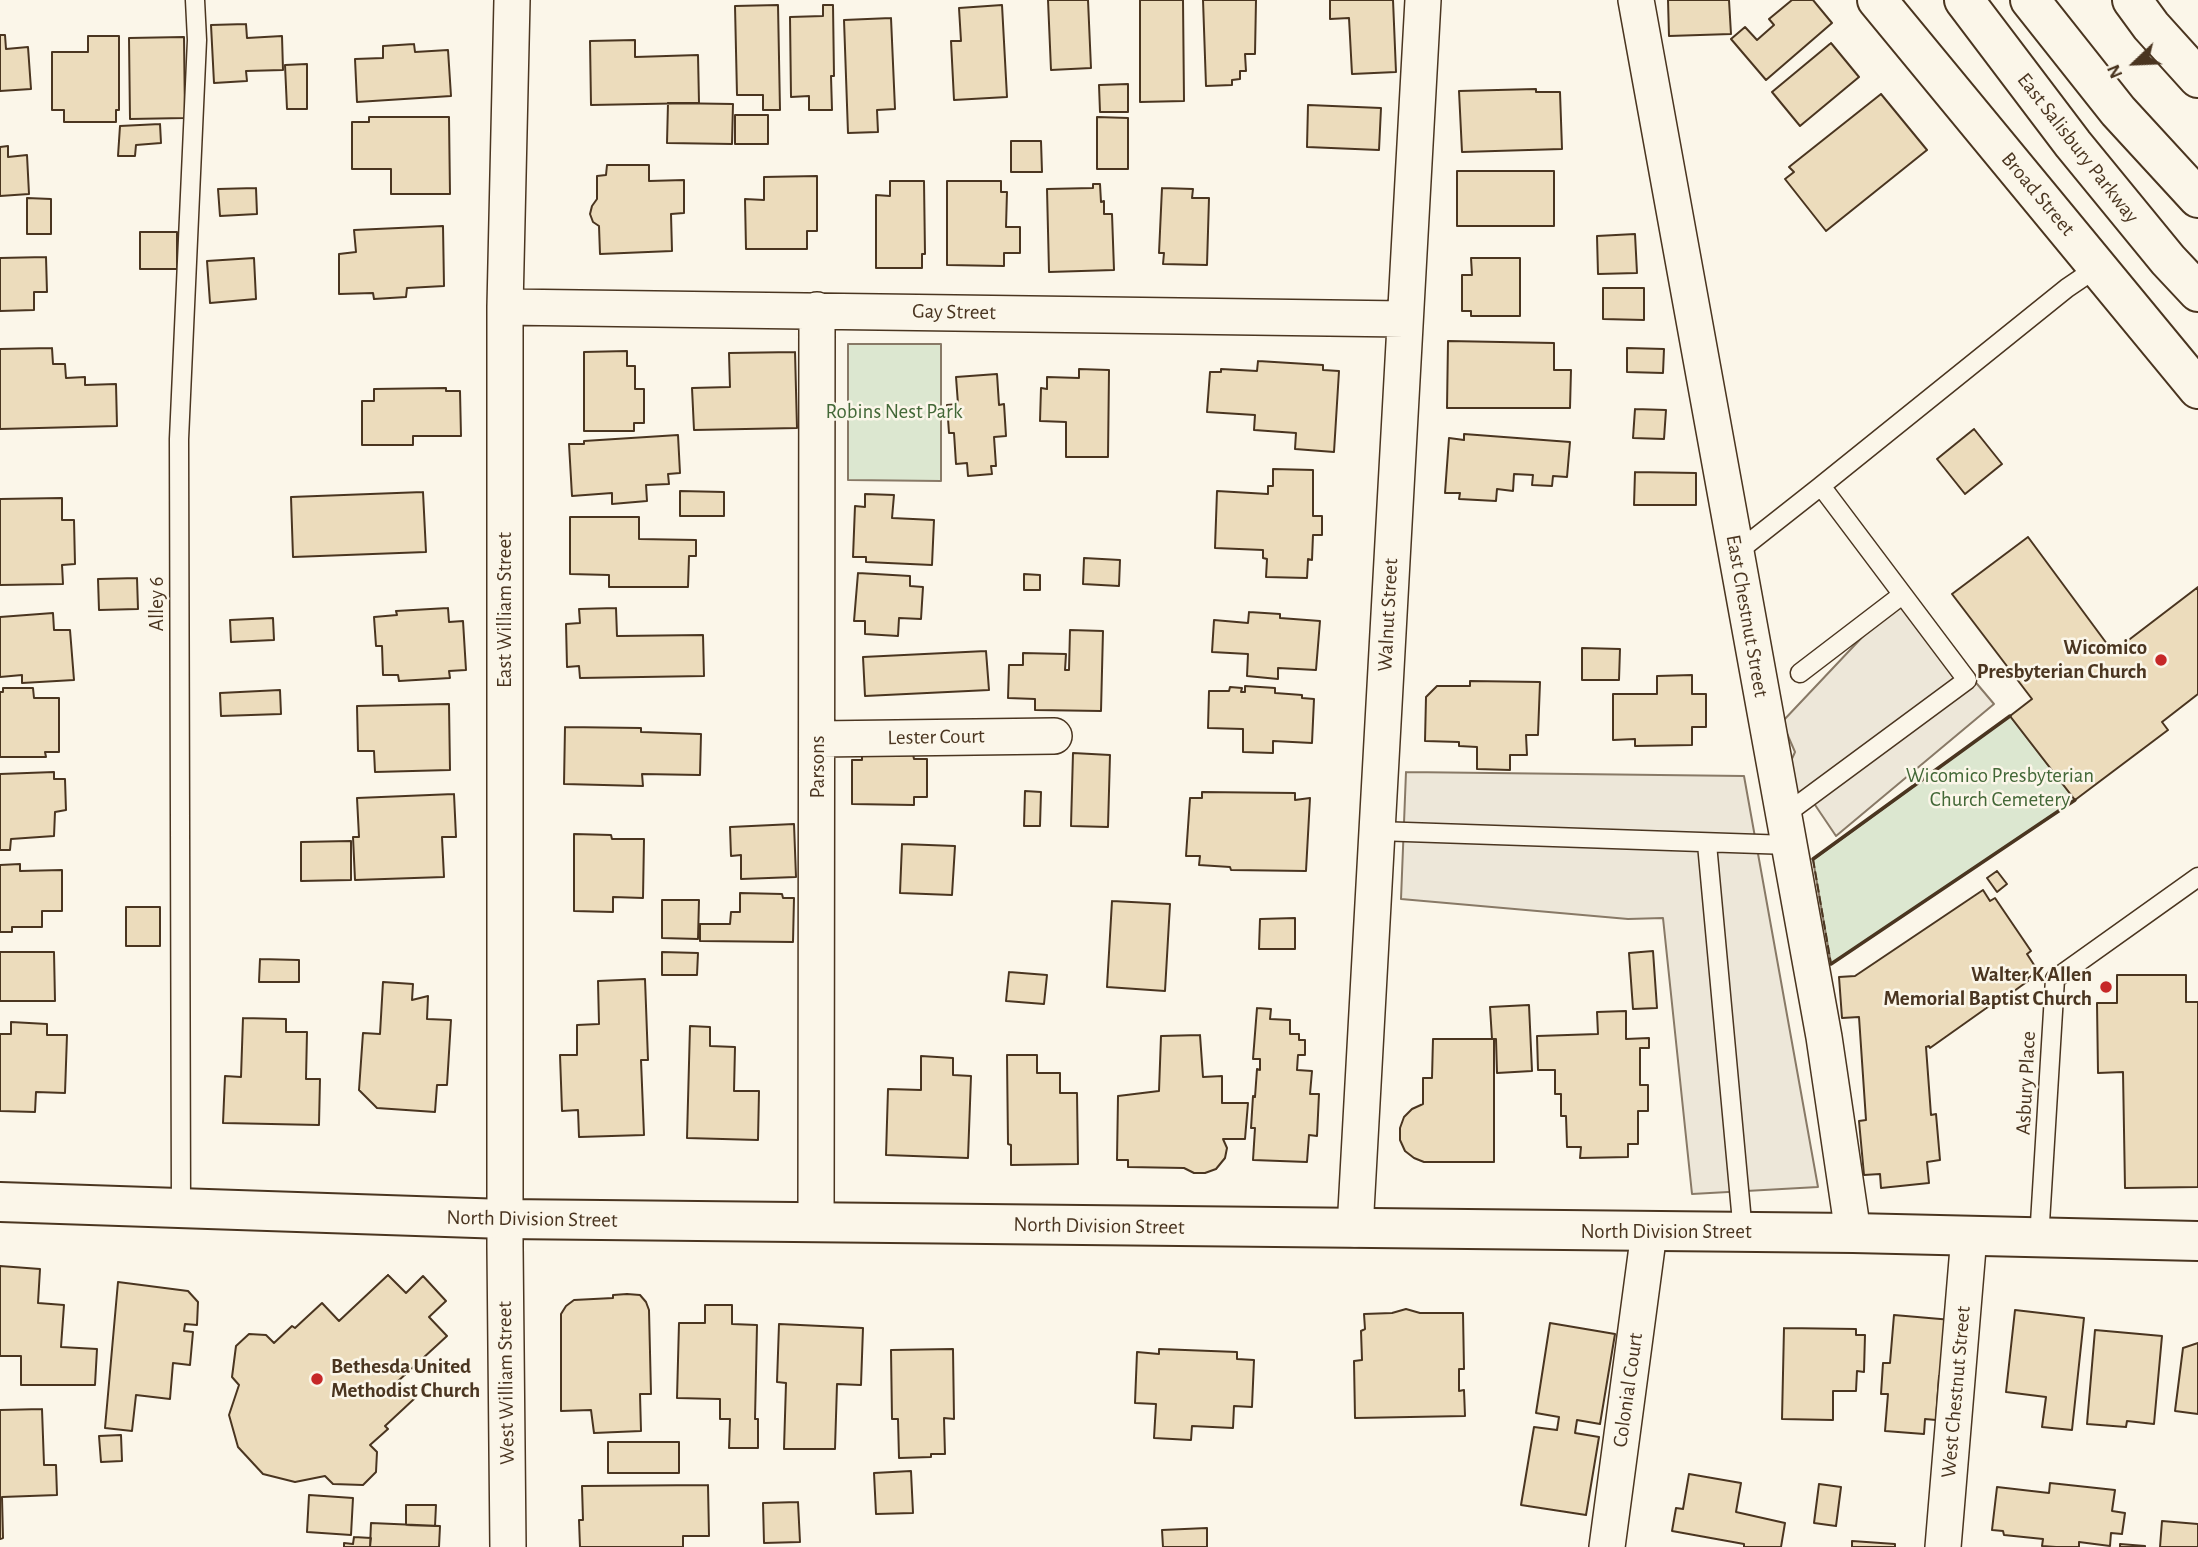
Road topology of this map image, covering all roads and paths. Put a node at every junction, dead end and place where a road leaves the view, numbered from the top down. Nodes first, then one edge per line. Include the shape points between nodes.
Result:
1 (195, 0) edge
2 (512, 0) edge
3 (1423, 0) edge
4 (1636, 0) edge
5 (1877, 0) edge
6 (1964, 0) edge
7 (2030, 0) edge
8 (2132, 0) edge
9 (2198, 78) edge
10 (2198, 198) edge
11 (2098, 267) junction
12 (2198, 292) edge
13 (505, 307) junction
14 (817, 310) junction
15 (1404, 319) junction
16 (2198, 389) edge
17 (1821, 486) junction
18 (1736, 553) junction
19 (1902, 595) junction
20 (1800, 673) dead end
21 (1054, 736) dead end
22 (818, 739) junction
23 (1377, 831) junction
24 (1786, 831) junction
25 (1707, 844) junction
26 (2198, 877) edge
27 (0, 1202) edge
28 (181, 1208) junction
29 (505, 1219) junction
30 (816, 1223) junction
31 (1355, 1230) junction
32 (1649, 1233) junction
33 (1744, 1233) junction
34 (1853, 1233) junction
35 (1969, 1236) junction
36 (2039, 1239) junction
37 (2198, 1241) edge
38 (508, 1547) edge
39 (1607, 1547) edge
40 (1943, 1547) edge

1 - 28 lane, Alley 6 via 179,439
2 - 13 street, East William Street
3 - 15 street, Walnut Street
4 - 18 street, East Chestnut Street
5 - 11 street, Broad Street
6 - 12 street, East Salisbury Parkway via 2082,155
7 - 10 street via 2118,111
8 - 9 street
11 - 16 street, Broad Street
11 - 17 lane
13 - 14 street, Gay Street
13 - 29 street, East William Street
14 - 15 street, Gay Street
14 - 22 street, Parsons
15 - 23 street, Walnut Street
17 - 18 lane
17 - 19 lane
18 - 24 street, East Chestnut Street
19 - 20 lane
19 - 24 lane via 1967,680
21 - 22 street, Lester Court
22 - 30 street, Parsons
23 - 25 lane
23 - 31 street, Walnut Street
24 - 25 lane
24 - 34 street, East Chestnut Street via 1824,1037
25 - 33 lane
26 - 36 lane, Asbury Place via 2055,979
27 - 28 street, North Division Street
28 - 29 street, North Division Street
29 - 30 street, North Division Street
29 - 38 street, West William Street
30 - 31 street, North Division Street
31 - 32 street, North Division Street
32 - 33 street, North Division Street
32 - 39 street, Colonial Court
33 - 34 street, North Division Street
34 - 35 street, North Division Street
35 - 36 street, North Division Street
35 - 40 street, West Chestnut Street
36 - 37 street, North Division Street

